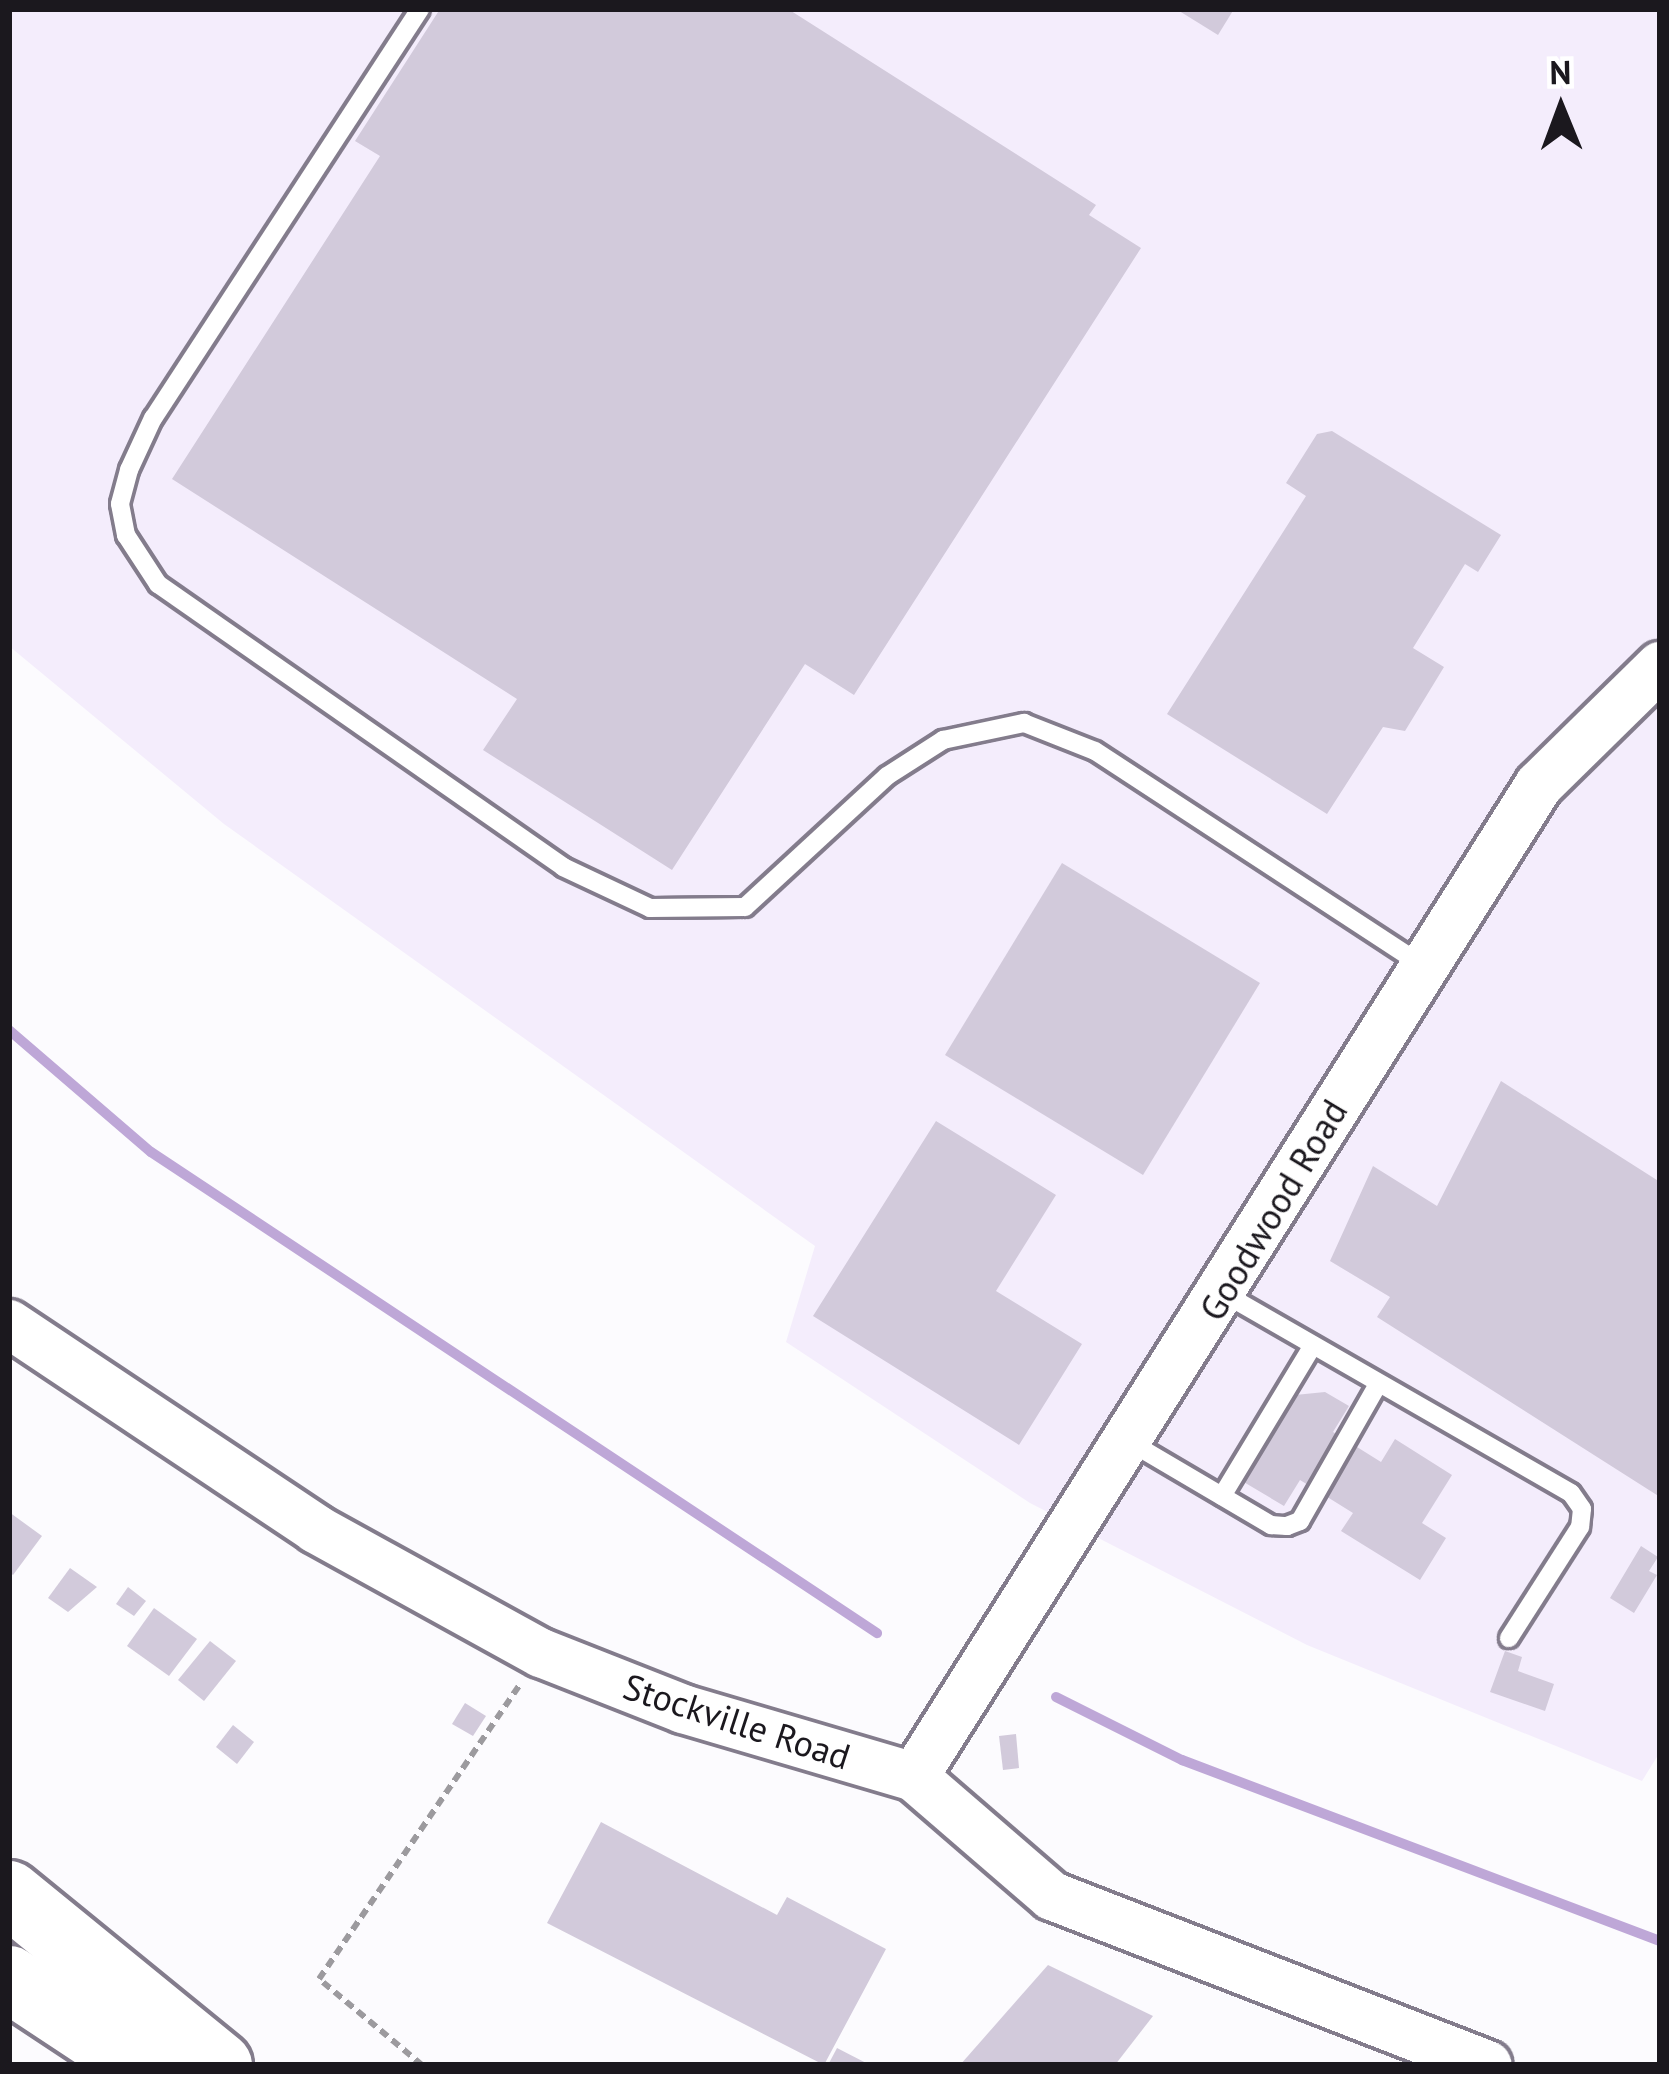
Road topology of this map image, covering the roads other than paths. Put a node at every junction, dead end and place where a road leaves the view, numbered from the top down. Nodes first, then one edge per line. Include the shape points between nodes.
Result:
1 (420, 9) edge
2 (1660, 666) edge
3 (1422, 965) junction
4 (1223, 1293) junction
5 (9, 1324) edge
6 (1313, 1345) junction
7 (1378, 1384) junction
8 (1130, 1442) junction
9 (1222, 1496) junction
10 (1509, 1638) dead end
11 (914, 1778) junction
12 (9, 1894) edge
13 (9, 1979) edge
14 (139, 2065) edge
15 (219, 2065) edge
16 (1487, 2065) edge

1 - 3 lane via 153,418 129,470 120,504 126,535 158,584 563,867 650,908 745,908 887,776 943,740 1024,723 1095,751
2 - 3 street, Goodwood Road via 1538,785
3 - 4 street, Goodwood Road
4 - 6 lane
4 - 8 street, Goodwood Road
5 - 11 street, Stockville Road via 316,1528 541,1653 683,1709
6 - 7 lane
6 - 9 lane
7 - 9 lane via 1300,1521 1271,1525
7 - 10 lane via 1571,1493 1582,1509 1580,1527
8 - 9 lane
8 - 11 street, Goodwood Road
11 - 16 street, Stockville Road via 1052,1896
12 - 15 highway
13 - 14 highway

